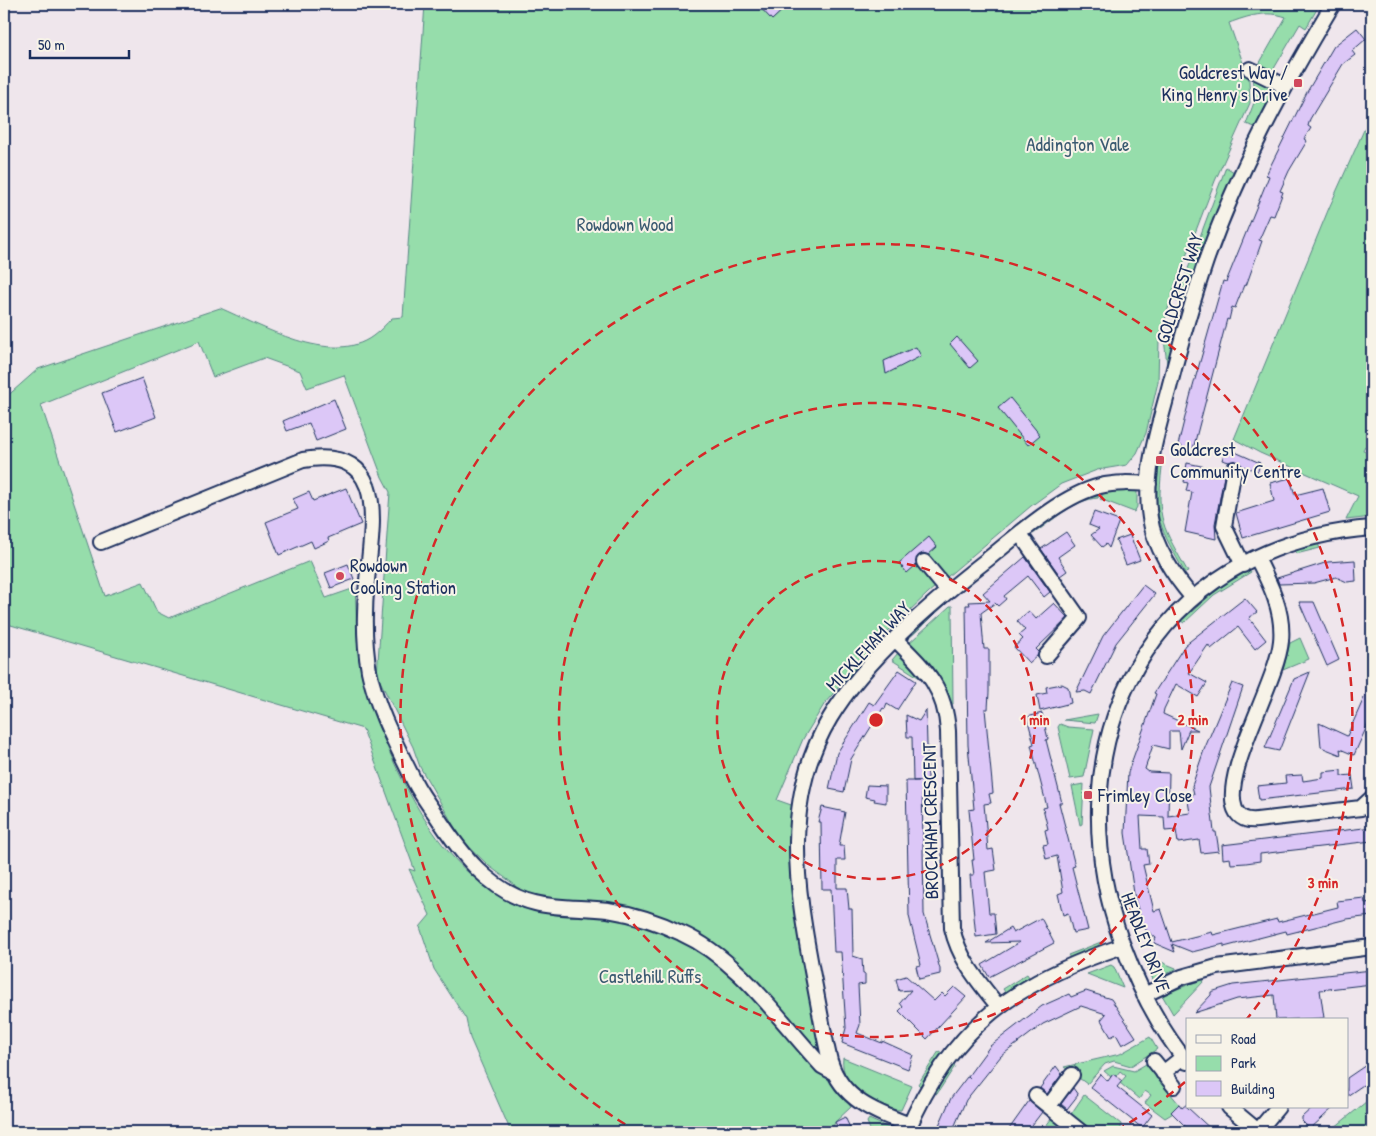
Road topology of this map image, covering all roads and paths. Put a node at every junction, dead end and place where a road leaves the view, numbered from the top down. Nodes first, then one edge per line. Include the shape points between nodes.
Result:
1 (1333, 4) edge
2 (1250, 69) dead end
3 (1285, 86) junction
4 (1234, 469) dead end
5 (1149, 484) junction
6 (1372, 528) edge
7 (1020, 534) junction
8 (101, 542) dead end
9 (1257, 558) junction
10 (924, 562) dead end
11 (1242, 565) junction
12 (948, 591) junction
13 (1192, 597) junction
14 (896, 640) junction
15 (1046, 656) dead end
16 (1372, 798) edge
17 (1123, 946) junction
18 (1372, 947) edge
19 (1144, 995) junction
20 (998, 1006) junction
21 (1185, 1060) edge
22 (1154, 1061) dead end
23 (833, 1072) junction
24 (1163, 1073) junction
25 (1072, 1075) dead end
26 (1174, 1086) dead end
27 (1036, 1096) dead end
28 (1049, 1106) junction
29 (1229, 1108) edge
30 (1277, 1108) edge
31 (908, 1129) edge
32 (1081, 1132) edge
33 (1258, 1132) edge

1 - 3 street, GOLDCREST WAY
2 - 3 street
3 - 5 street, GOLDCREST WAY via 1248,160 1206,260 1166,397 1152,455
4 - 11 street via 1224,526
5 - 7 street, MICKLEHAM WAY via 1120,483 1091,489 1064,502
5 - 13 street, GOLDCREST WAY via 1149,516 1153,532
6 - 9 street, HEADLEY DRIVE via 1313,538
7 - 12 street, MICKLEHAM WAY
7 - 15 street via 1079,618
8 - 23 street via 303,460 332,457 351,464 366,484 373,515 367,580 369,670 415,784 461,853 509,894 535,903 609,910 640,917 682,933 712,950 740,973 822,1066
9 - 11 street, HEADLEY DRIVE
9 - 16 street via 1279,609 1281,639 1275,667 1240,760 1235,810 1243,818 1257,820 1358,808
10 - 12 street
11 - 13 street, HEADLEY DRIVE
12 - 14 street, MICKLEHAM WAY
13 - 17 street, HEADLEY DRIVE via 1139,664 1114,719 1103,756 1099,797 1100,854 1108,898
14 - 20 street, BROCKHAM CRESCENT via 928,672 944,704 948,736 952,928 966,965
14 - 23 street, MICKLEHAM WAY via 852,687 828,720 812,756 800,804 796,853 799,901
17 - 19 street, HEADLEY DRIVE
17 - 20 street via 1049,974
18 - 19 street via 1217,967 1175,980
19 - 21 street, HEADLEY DRIVE
20 - 31 street via 962,1040 941,1068 926,1090
21 - 24 street
22 - 24 street
23 - 31 street, MICKLEHAM WAY via 843,1088 858,1102
24 - 26 street
25 - 28 street
27 - 28 street
28 - 32 street
29 - 33 street
30 - 33 street

